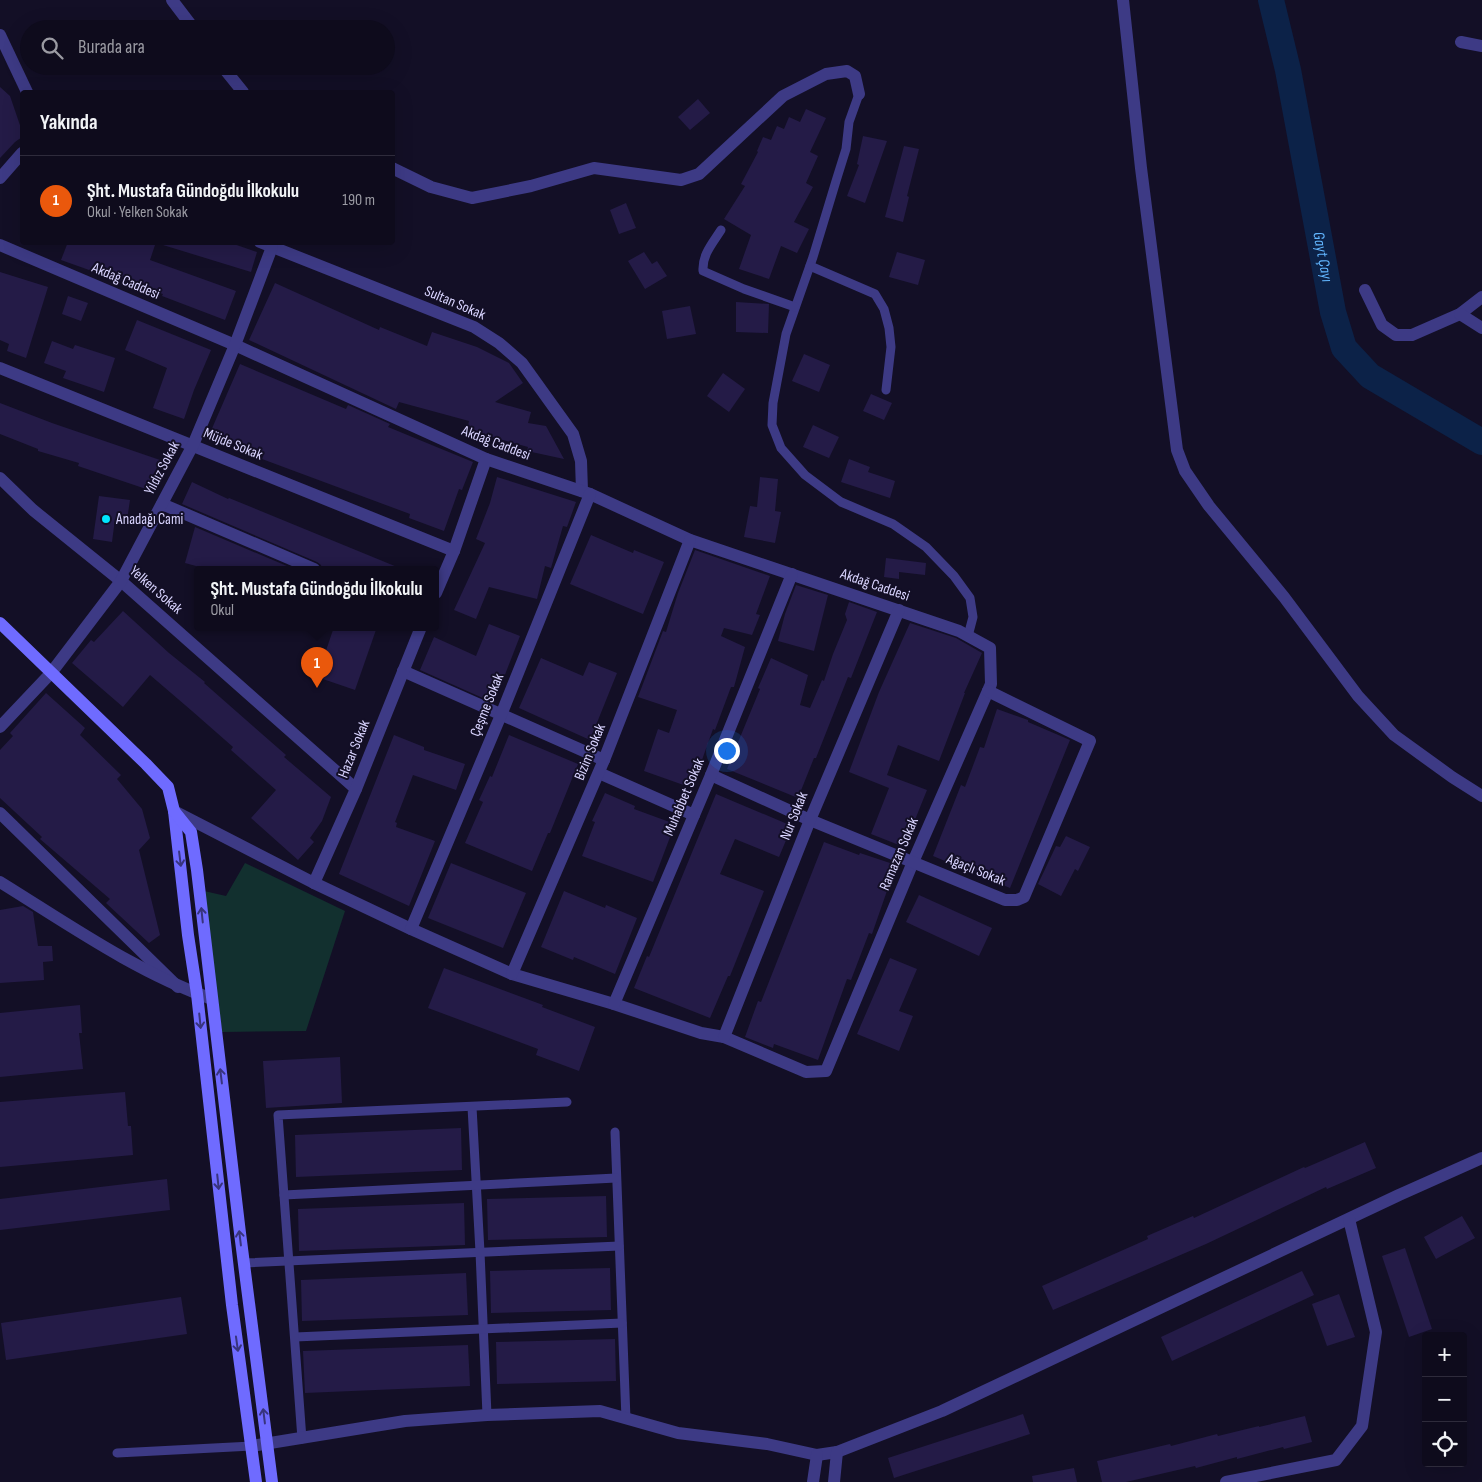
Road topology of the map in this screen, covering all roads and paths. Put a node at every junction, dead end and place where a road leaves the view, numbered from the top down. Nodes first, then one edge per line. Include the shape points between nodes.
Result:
1 (172, 0) edge
2 (1123, 0) edge
3 (187, 20) edge
4 (0, 35) edge
5 (1461, 42) dead end
6 (1482, 46) edge
7 (229, 75) edge
8 (26, 90) edge
9 (241, 90) edge
10 (859, 94) joint
11 (20, 155) edge
12 (395, 169) edge
13 (0, 178) edge
14 (720, 230) dead end
15 (0, 245) edge
16 (266, 245) edge
17 (810, 266) junction
18 (1365, 290) dead end
19 (1482, 296) edge
20 (796, 306) junction
21 (1460, 314) junction
22 (1482, 328) edge
23 (235, 346) junction
24 (0, 368) edge
25 (886, 390) dead end
26 (193, 445) junction
27 (486, 459) junction
28 (0, 478) edge
29 (586, 492) junction
30 (162, 504) junction
31 (690, 540) junction
32 (454, 551) junction
33 (307, 566) edge
34 (792, 574) junction
35 (121, 581) junction
36 (439, 586) edge
37 (899, 610) junction
38 (0, 623) edge
39 (419, 631) edge
40 (968, 636) junction
41 (990, 648) joint
42 (403, 671) junction
43 (51, 673) junction
44 (988, 691) junction
45 (501, 715) junction
46 (0, 727) edge
47 (604, 760) junction
48 (599, 773) junction
49 (711, 775) junction
50 (356, 789) junction
51 (1482, 796) edge
52 (174, 811) junction
53 (0, 813) edge
54 (694, 815) junction
55 (810, 820) junction
56 (913, 862) junction
57 (0, 882) edge
58 (314, 882) junction
59 (411, 929) junction
60 (512, 974) junction
61 (178, 987) junction
62 (197, 994) junction
63 (212, 999) junction
64 (614, 1004) junction
65 (724, 1037) junction
66 (567, 1102) dead end
67 (472, 1107) junction
68 (615, 1132) dead end
69 (1482, 1158) edge
70 (616, 1178) junction
71 (476, 1186) junction
72 (284, 1194) junction
73 (1349, 1219) junction
74 (619, 1246) junction
75 (480, 1252) junction
76 (289, 1261) junction
77 (244, 1263) junction
78 (622, 1323) junction
79 (483, 1329) junction
80 (295, 1337) junction
81 (487, 1416) junction
82 (626, 1419) junction
83 (302, 1439) junction
84 (268, 1445) junction
85 (252, 1446) junction
86 (837, 1452) junction
87 (117, 1453) dead end
88 (817, 1455) junction
89 (256, 1482) edge
90 (272, 1482) edge
91 (813, 1482) edge
92 (834, 1482) edge
93 (1226, 1482) edge

1 - 3 street
2 - 51 street via 1177,450 1185,471 1358,696 1394,735
4 - 8 street
5 - 6 street
7 - 9 street
10 - 12 street via 855,76 847,71 826,74 783,96 699,174 681,180 594,168 472,198 432,187
10 - 17 lane via 849,122 846,149
11 - 13 street
14 - 20 lane via 705,255 703,272
15 - 23 street, Akdağ Caddesi
16 - 23 street, Yıldız Sokak
16 - 29 street, Sultan Sokak via 474,327 500,343 522,363 573,434
17 - 20 lane
17 - 25 lane via 874,294 884,309 891,347
18 - 21 street via 1382,325 1396,335 1412,335
19 - 21 street
20 - 40 lane via 786,334 773,403 772,425 781,448 805,475 841,502 893,524 937,558 970,598 973,617
21 - 22 street
23 - 26 street, Yıldız Sokak
23 - 27 street, Akdağ Caddesi
24 - 26 street, Müjde Sokak
26 - 30 street, Yıldız Sokak
26 - 32 street, Müjde Sokak
27 - 29 street, Akdağ Caddesi
27 - 32 street
28 - 35 street, Yelken Sokak via 33,510
29 - 31 street, Akdağ Caddesi
29 - 45 street, Çeşme Sokak
30 - 33 street
30 - 35 street, Yıldız Sokak
31 - 34 street, Akdağ Caddesi
31 - 47 street, Bizim Sokak
32 - 36 street
34 - 37 street, Akdağ Caddesi
34 - 49 street, Muhabbet Sokak
35 - 43 street, Yıldız Sokak
35 - 50 street, Yelken Sokak
37 - 40 street, Akdağ Caddesi
37 - 55 street, Nur Sokak
38 - 43 street
39 - 42 street, Hazar Sokak
40 - 41 street, Akdağ Caddesi
41 - 44 street, Ramazan Sokak via 991,684
42 - 45 street
42 - 50 street, Hazar Sokak
43 - 46 street, Yıldız Sokak
43 - 52 street via 168,787
44 - 56 street, Ramazan Sokak
44 - 56 street, Ağaçlı Sokak via 1090,741 1024,897 1005,900
45 - 47 street
45 - 59 street, Çeşme Sokak
47 - 48 street, Bizim Sokak
48 - 54 street
48 - 60 street, Bizim Sokak
49 - 54 street, Muhabbet Sokak
49 - 55 street, Ağaçlı Sokak
50 - 58 street, Hazar Sokak
52 - 58 street
52 -> 62 street
63 -> 52 street via 191,832
53 - 61 street
54 - 64 street, Muhabbet Sokak
55 - 56 street, Ağaçlı Sokak
55 - 65 street, Nur Sokak
56 - 65 street, Ramazan Sokak via 826,1071 806,1072
57 - 61 street
58 - 59 street
59 - 60 street
60 - 64 street
61 - 62 street
62 - 63 street
62 -> 85 street via 232,1305
77 -> 63 street
64 - 65 street via 701,1033
66 - 67 lane
67 - 71 lane
67 - 72 lane via 278,1116
68 - 70 lane
69 - 73 street
70 - 71 lane
70 - 74 lane
71 - 72 lane
71 - 75 lane
72 - 76 lane
73 - 86 street via 942,1411
73 - 93 street via 1376,1332 1362,1426 1336,1460
74 - 75 lane
74 - 78 lane
75 - 76 lane
75 - 79 lane
76 - 77 lane
76 - 80 lane
84 -> 77 street
78 - 79 lane
78 - 82 lane
79 - 80 lane
79 - 81 lane
80 - 83 lane
81 - 82 street via 600,1411
81 - 83 street via 405,1421
82 - 88 street via 678,1433 766,1444
83 - 84 street
84 - 85 street
84 - 90 street
85 - 87 lane
85 - 89 street
86 - 88 street
86 - 92 street
88 - 91 street

